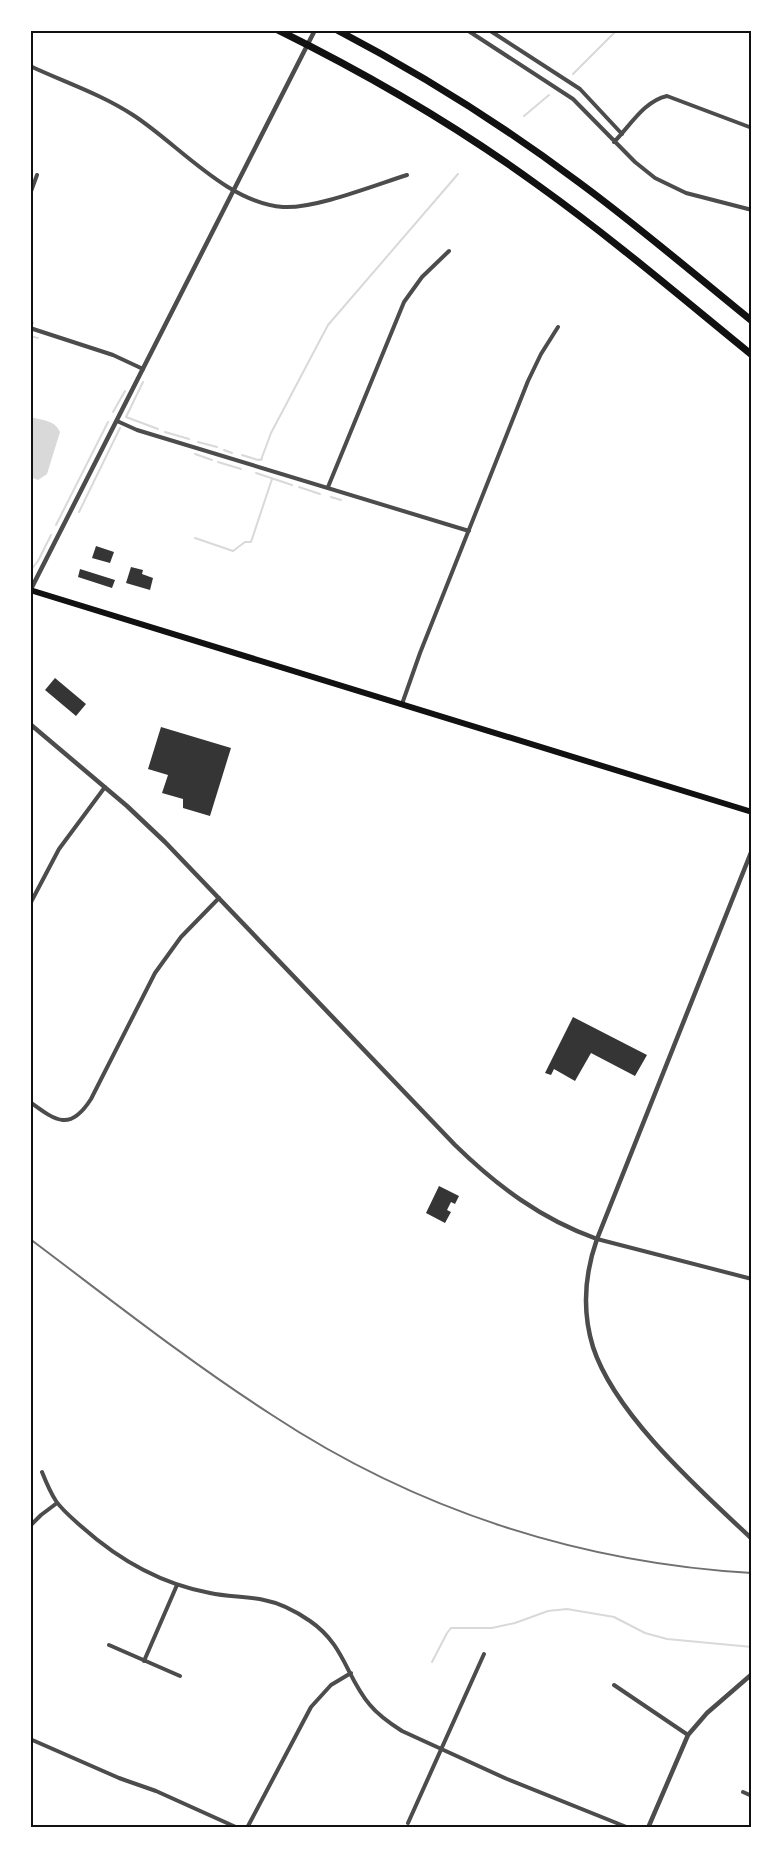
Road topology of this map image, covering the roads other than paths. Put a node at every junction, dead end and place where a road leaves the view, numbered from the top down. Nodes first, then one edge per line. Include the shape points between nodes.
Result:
1 (278, 30) edge
2 (315, 30) edge
3 (337, 30) edge
4 (466, 30) edge
5 (489, 30) edge
6 (30, 66) edge
7 (752, 128) edge
8 (622, 134) junction
9 (615, 142) junction
10 (37, 175) dead end
11 (407, 175) dead end
12 (234, 190) junction
13 (30, 194) edge
14 (752, 210) edge
15 (449, 251) dead end
16 (752, 321) edge
17 (558, 327) dead end
18 (30, 328) edge
19 (752, 355) edge
20 (143, 369) junction
21 (117, 421) junction
22 (328, 487) junction
23 (469, 531) junction
24 (30, 591) edge
25 (402, 704) junction
26 (30, 724) edge
27 (105, 787) junction
28 (752, 812) edge
29 (752, 850) edge
30 (219, 898) junction
31 (30, 904) edge
32 (30, 1102) edge
33 (597, 1239) junction
34 (752, 1279) edge
35 (42, 1472) dead end
36 (57, 1503) junction
37 (30, 1526) edge
38 (752, 1539) edge
39 (177, 1585) junction
40 (109, 1645) dead end
41 (484, 1654) dead end
42 (144, 1661) junction
43 (351, 1673) junction
44 (752, 1674) edge
45 (180, 1676) dead end
46 (614, 1685) dead end
47 (688, 1735) junction
48 (30, 1739) edge
49 (441, 1749) junction
50 (743, 1792) dead end
51 (752, 1796) edge
52 (408, 1823) dead end
53 (238, 1828) edge
54 (247, 1828) edge
55 (629, 1828) edge
56 (648, 1828) edge

1 - 19 highway via 401,95 502,159 604,235
2 - 12 street
3 - 16 highway via 437,87 533,149
4 - 9 street via 556,87 586,110
5 - 8 street via 580,89
6 - 12 street via 133,115
7 - 8 street via 667,96 650,104
8 - 9 street
9 - 14 street via 655,178 686,194
10 - 13 street
11 - 12 street via 292,207 265,203
12 - 20 street
15 - 22 street via 404,302
17 - 23 street via 528,381
18 - 20 street
20 - 21 street
21 - 22 street
21 - 24 street
22 - 23 street
23 - 25 street
24 - 25 main road
25 - 28 main road
26 - 27 street
27 - 30 street
27 - 31 street via 58,849
29 - 33 street
30 - 32 street via 181,937 148,984 91,1099 76,1117 65,1121 53,1118
30 - 33 street via 486,1174 542,1214
33 - 34 street
33 - 38 street via 590,1263 586,1306 591,1338 602,1368 667,1456
35 - 36 street
36 - 37 street
36 - 39 street via 118,1557
39 - 42 street
39 - 43 street via 264,1600 310,1620 339,1649
40 - 42 street
41 - 49 street
42 - 45 street
43 - 49 street via 370,1705 387,1721
43 - 54 street via 310,1707
44 - 47 street
46 - 47 street
47 - 56 street
48 - 53 street
49 - 52 street
49 - 55 street
50 - 51 street

